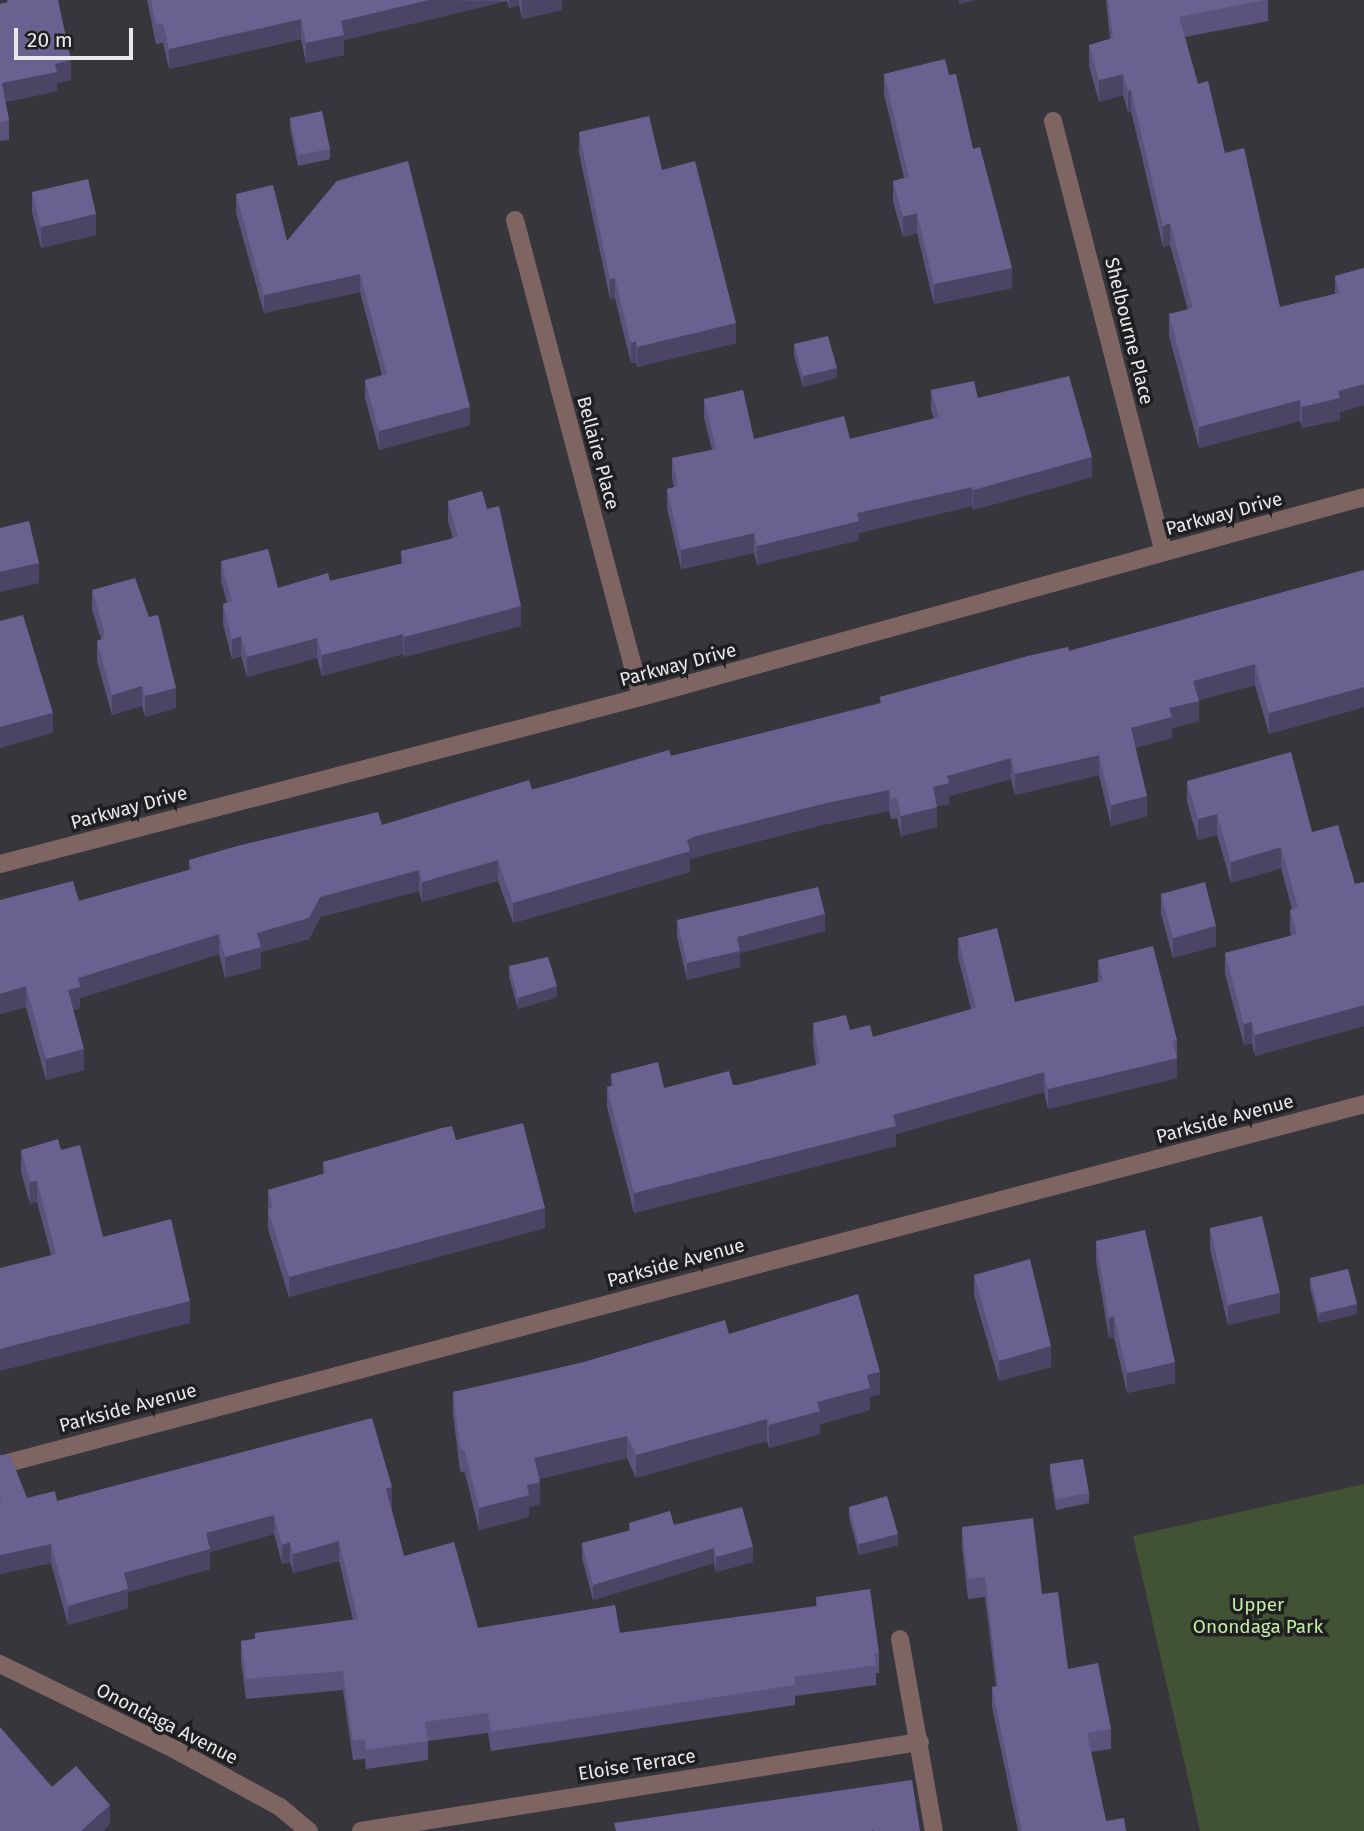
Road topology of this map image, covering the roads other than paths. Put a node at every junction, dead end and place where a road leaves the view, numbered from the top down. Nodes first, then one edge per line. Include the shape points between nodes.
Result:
1 (1053, 121) dead end
2 (515, 219) dead end
3 (1364, 497) edge
4 (1164, 552) junction
5 (641, 697) junction
6 (0, 864) edge
7 (1364, 1104) edge
8 (0, 1465) edge
9 (900, 1639) dead end
10 (0, 1664) edge
11 (919, 1742) junction
12 (309, 1831) edge
13 (361, 1831) edge
14 (934, 1831) edge

1 - 4 street, Shelbourne Place
2 - 5 street, Bellaire Place
3 - 4 street, Parkway Drive
4 - 5 street, Parkway Drive
5 - 6 street, Parkway Drive
7 - 8 street, Parkside Avenue
9 - 11 street
10 - 12 street, Onondaga Avenue via 174,1749 280,1807
11 - 13 street, Eloise Terrace
11 - 14 street

